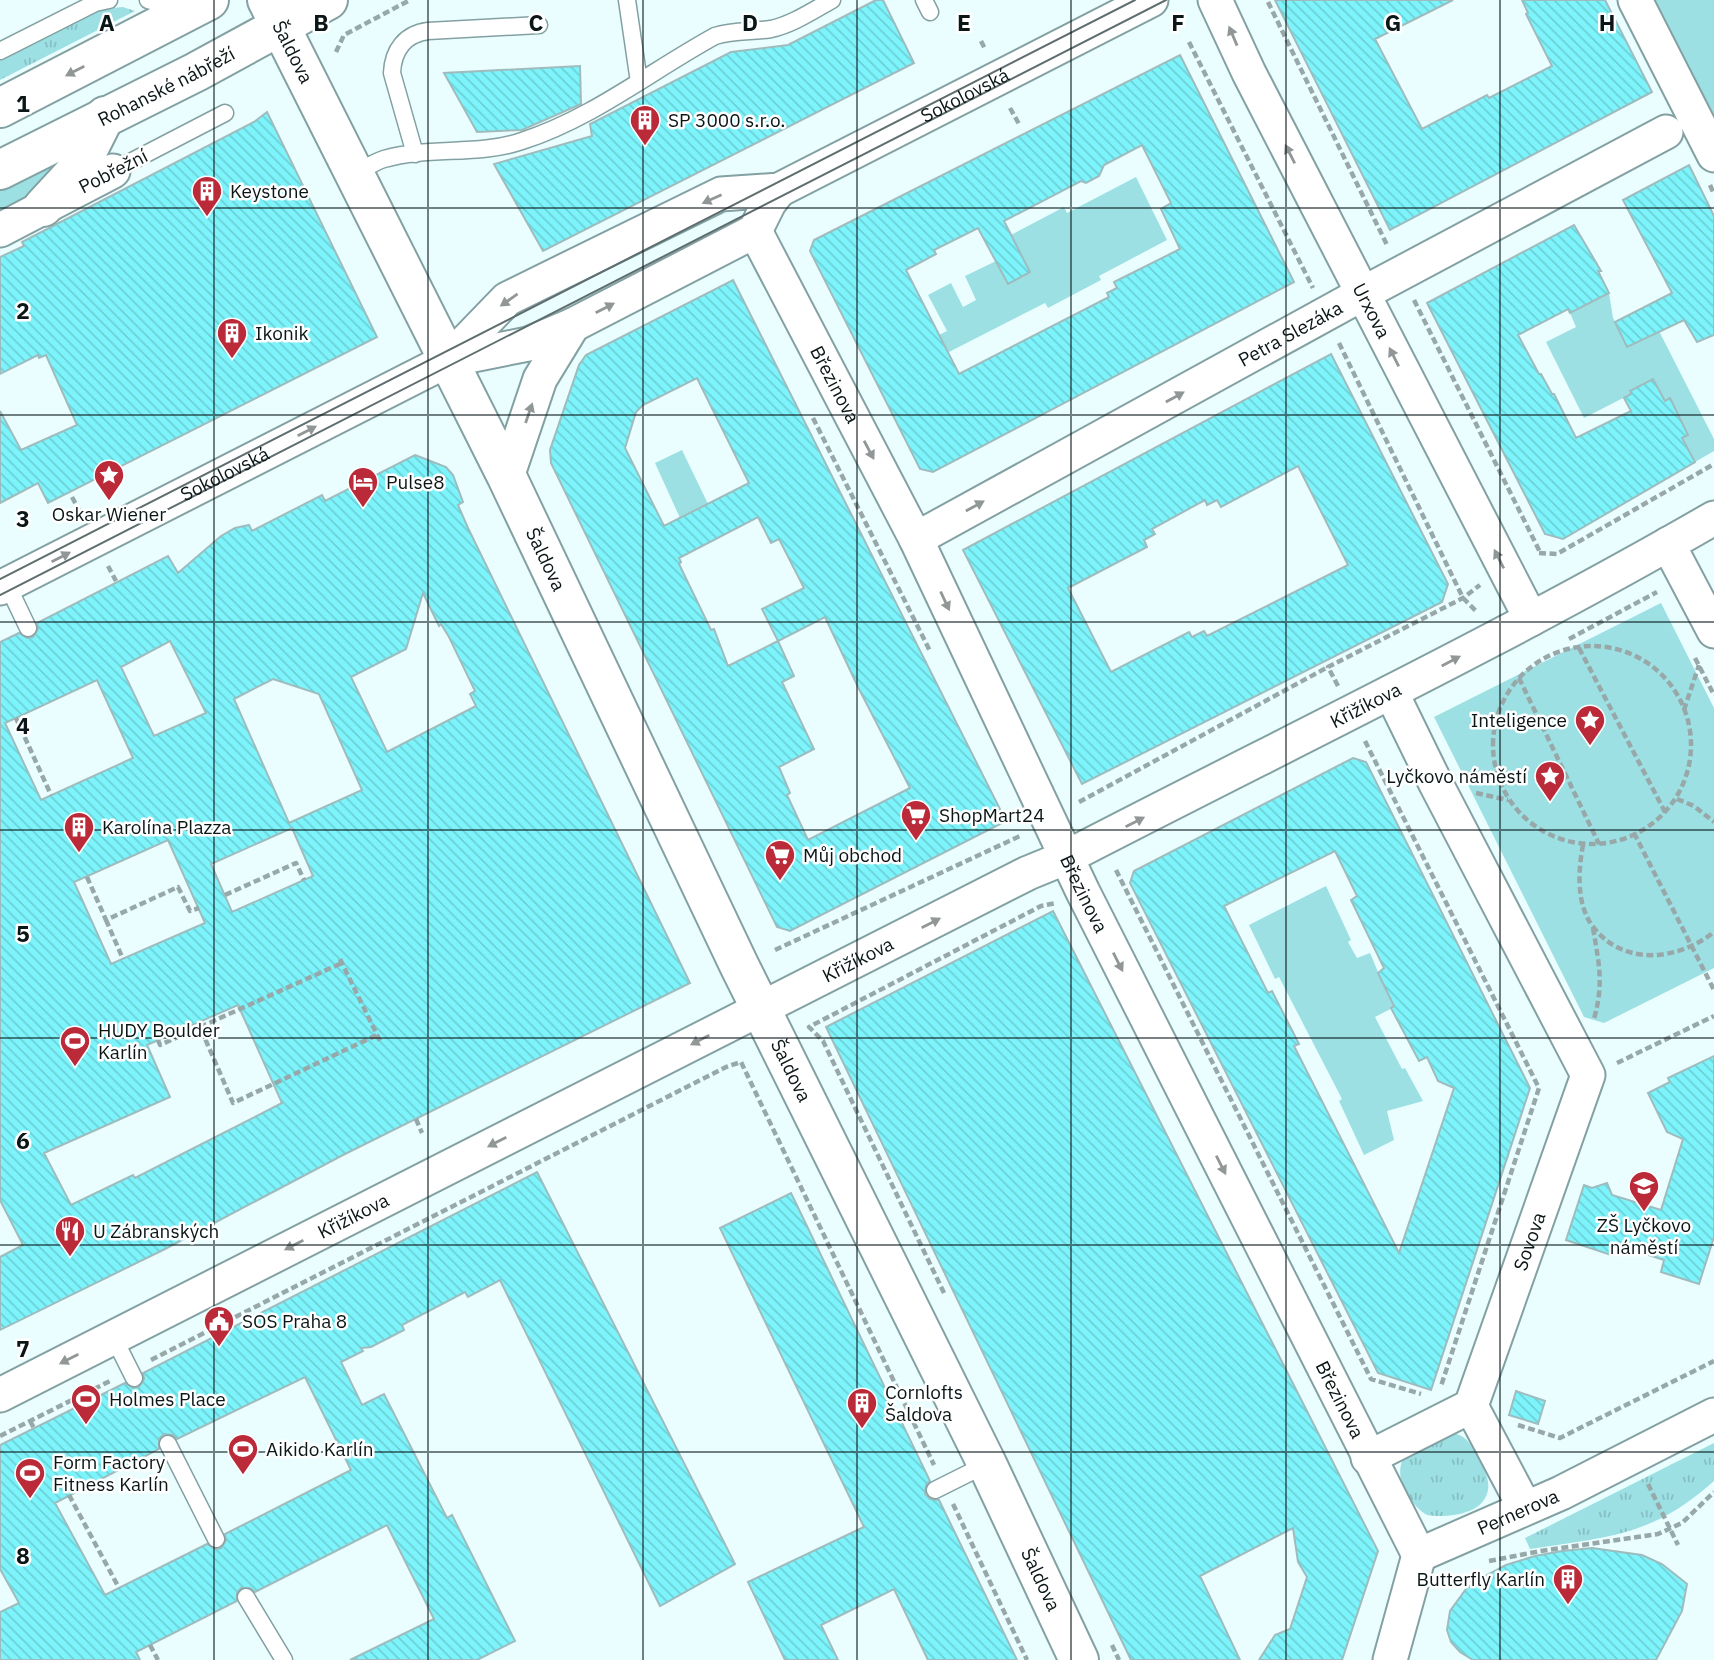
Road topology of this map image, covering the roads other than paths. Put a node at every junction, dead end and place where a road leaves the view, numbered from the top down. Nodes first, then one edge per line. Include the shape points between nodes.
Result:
1 (109, 0) edge
2 (148, 0) edge
3 (328, 0) edge
4 (627, 0) edge
5 (832, 0) edge
6 (1151, 0) edge
7 (1215, 0) edge
8 (1635, 0) edge
9 (199, 6) edge
10 (274, 13) edge
11 (539, 25) dead end
12 (0, 51) edge
13 (639, 82) junction
14 (0, 108) edge
15 (225, 113) dead end
16 (105, 117) junction
17 (1666, 132) dead end
18 (415, 154) junction
19 (1714, 155) edge
20 (0, 170) edge
21 (113, 171) joint
22 (355, 174) junction
23 (779, 190) junction
24 (43, 207) junction
25 (0, 230) edge
26 (755, 231) junction
27 (1362, 294) junction
28 (573, 325) junction
29 (448, 360) junction
30 (506, 477) junction
31 (1714, 518) edge
32 (916, 539) junction
33 (1668, 544) junction
34 (3, 586) edge
35 (1531, 619) junction
36 (28, 628) dead end
37 (1713, 629) edge
38 (1391, 692) junction
39 (1067, 857) junction
40 (761, 1009) junction
41 (113, 1336) junction
42 (132, 1374) road end
43 (0, 1395) edge
44 (1471, 1406) junction
45 (1714, 1415) edge
46 (168, 1444) dead end
47 (1368, 1458) junction
48 (987, 1464) junction
49 (940, 1488) road end
50 (1525, 1508) junction
51 (216, 1539) dead end
52 (1419, 1555) junction
53 (246, 1597) dead end
54 (284, 1660) edge
55 (1079, 1660) edge
56 (1390, 1660) edge

1 - 12 lane
2 - 9 lane
3 - 10 street, Rohanské nábřeží
4 - 13 lane
5 - 13 lane via 786,25 715,36
6 - 23 street, Sokolovská
27 -> 7 street, Urxova
8 - 19 street
9 -> 14 street
10 - 16 street, Rohanské nábřeží via 197,72
10 - 22 street, Šaldova
11 - 18 lane via 428,31 404,41 392,74
13 - 18 lane via 584,116 522,141
15 - 21 lane, Pobřežní
16 - 20 street, Rohanské nábřeží
16 - 24 street via 79,168
17 - 27 street, Petra Slezáka
18 - 22 lane via 383,160
21 - 24 street, Pobřežní
22 - 29 street, Šaldova
23 - 26 street
23 -> 29 street, Sokolovská via 721,194 507,299
24 - 25 street, Pobřežní
28 -> 26 street, Sokolovská
26 -> 32 street, Březinova
32 -> 27 street, Petra Slezáka
35 -> 27 street, Urxova
28 - 29 street, Sokolovská via 528,344
30 -> 28 street via 540,379
29 - 30 street, Šaldova
34 -> 29 street, Sokolovská
30 - 40 street, Šaldova
31 - 33 street, Křižíkova
32 -> 39 street, Březinova
33 - 35 street, Křižíkova
33 - 37 street
34 - 36 lane
38 -> 35 street, Křižíkova
39 -> 38 street, Křižíkova
38 - 44 street, Sovova via 1436,784 1600,1070
40 -> 39 street, Křižíkova
39 -> 47 street, Březinova
40 -> 41 street, Křižíkova
40 - 48 street, Šaldova
41 - 42 lane
41 -> 43 street, Křižíkova
44 - 47 street
44 - 50 street
45 - 50 street, Pernerova
46 - 51 lane
47 - 52 street, Březinova
48 - 49 lane
48 - 55 street, Šaldova
50 - 52 street, Pernerova
52 - 56 street
53 - 54 lane

